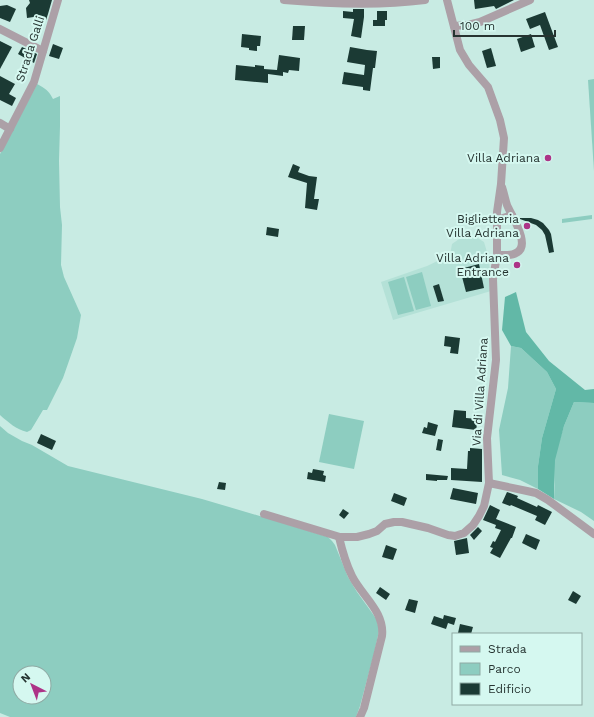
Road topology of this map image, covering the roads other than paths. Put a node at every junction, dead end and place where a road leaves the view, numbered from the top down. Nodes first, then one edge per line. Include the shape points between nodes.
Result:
1 (58, 0) edge
2 (284, 0) edge
3 (425, 0) edge
4 (447, 0) edge
5 (530, 0) edge
6 (454, 26) junction
7 (0, 30) edge
8 (43, 51) junction
9 (0, 123) edge
10 (10, 129) junction
11 (0, 148) edge
12 (501, 184) junction
13 (512, 215) junction
14 (497, 220) junction
15 (497, 255) junction
16 (489, 483) junction
17 (264, 514) dead end
18 (594, 534) edge
19 (339, 537) junction
20 (360, 717) edge

1 - 8 street, Strada Galli
2 - 3 street via 381,4
4 - 6 street, Via di Villa Adriana
5 - 6 street via 480,22
6 - 12 street, Via di Villa Adriana via 462,54 488,87 500,120 504,143
7 - 8 street
8 - 10 street, Strada Galli via 34,82
9 - 10 street
10 - 11 street, Strada Galli
12 - 13 street, Via di Villa Adriana
12 - 14 street, Via di Villa Adriana
13 - 14 street
13 - 15 street, Via di Villa Adriana via 521,237 520,248 515,254
14 - 15 street, Via di Villa Adriana
15 - 16 street, Via di Villa Adriana via 494,278 496,360 487,438
16 - 18 street via 536,494
16 - 19 street, Via di Villa Adriana via 479,516 473,525 460,535 450,536 428,528 394,522 387,523 370,534
17 - 19 street
19 - 20 street via 352,576 377,612 382,625 382,636

